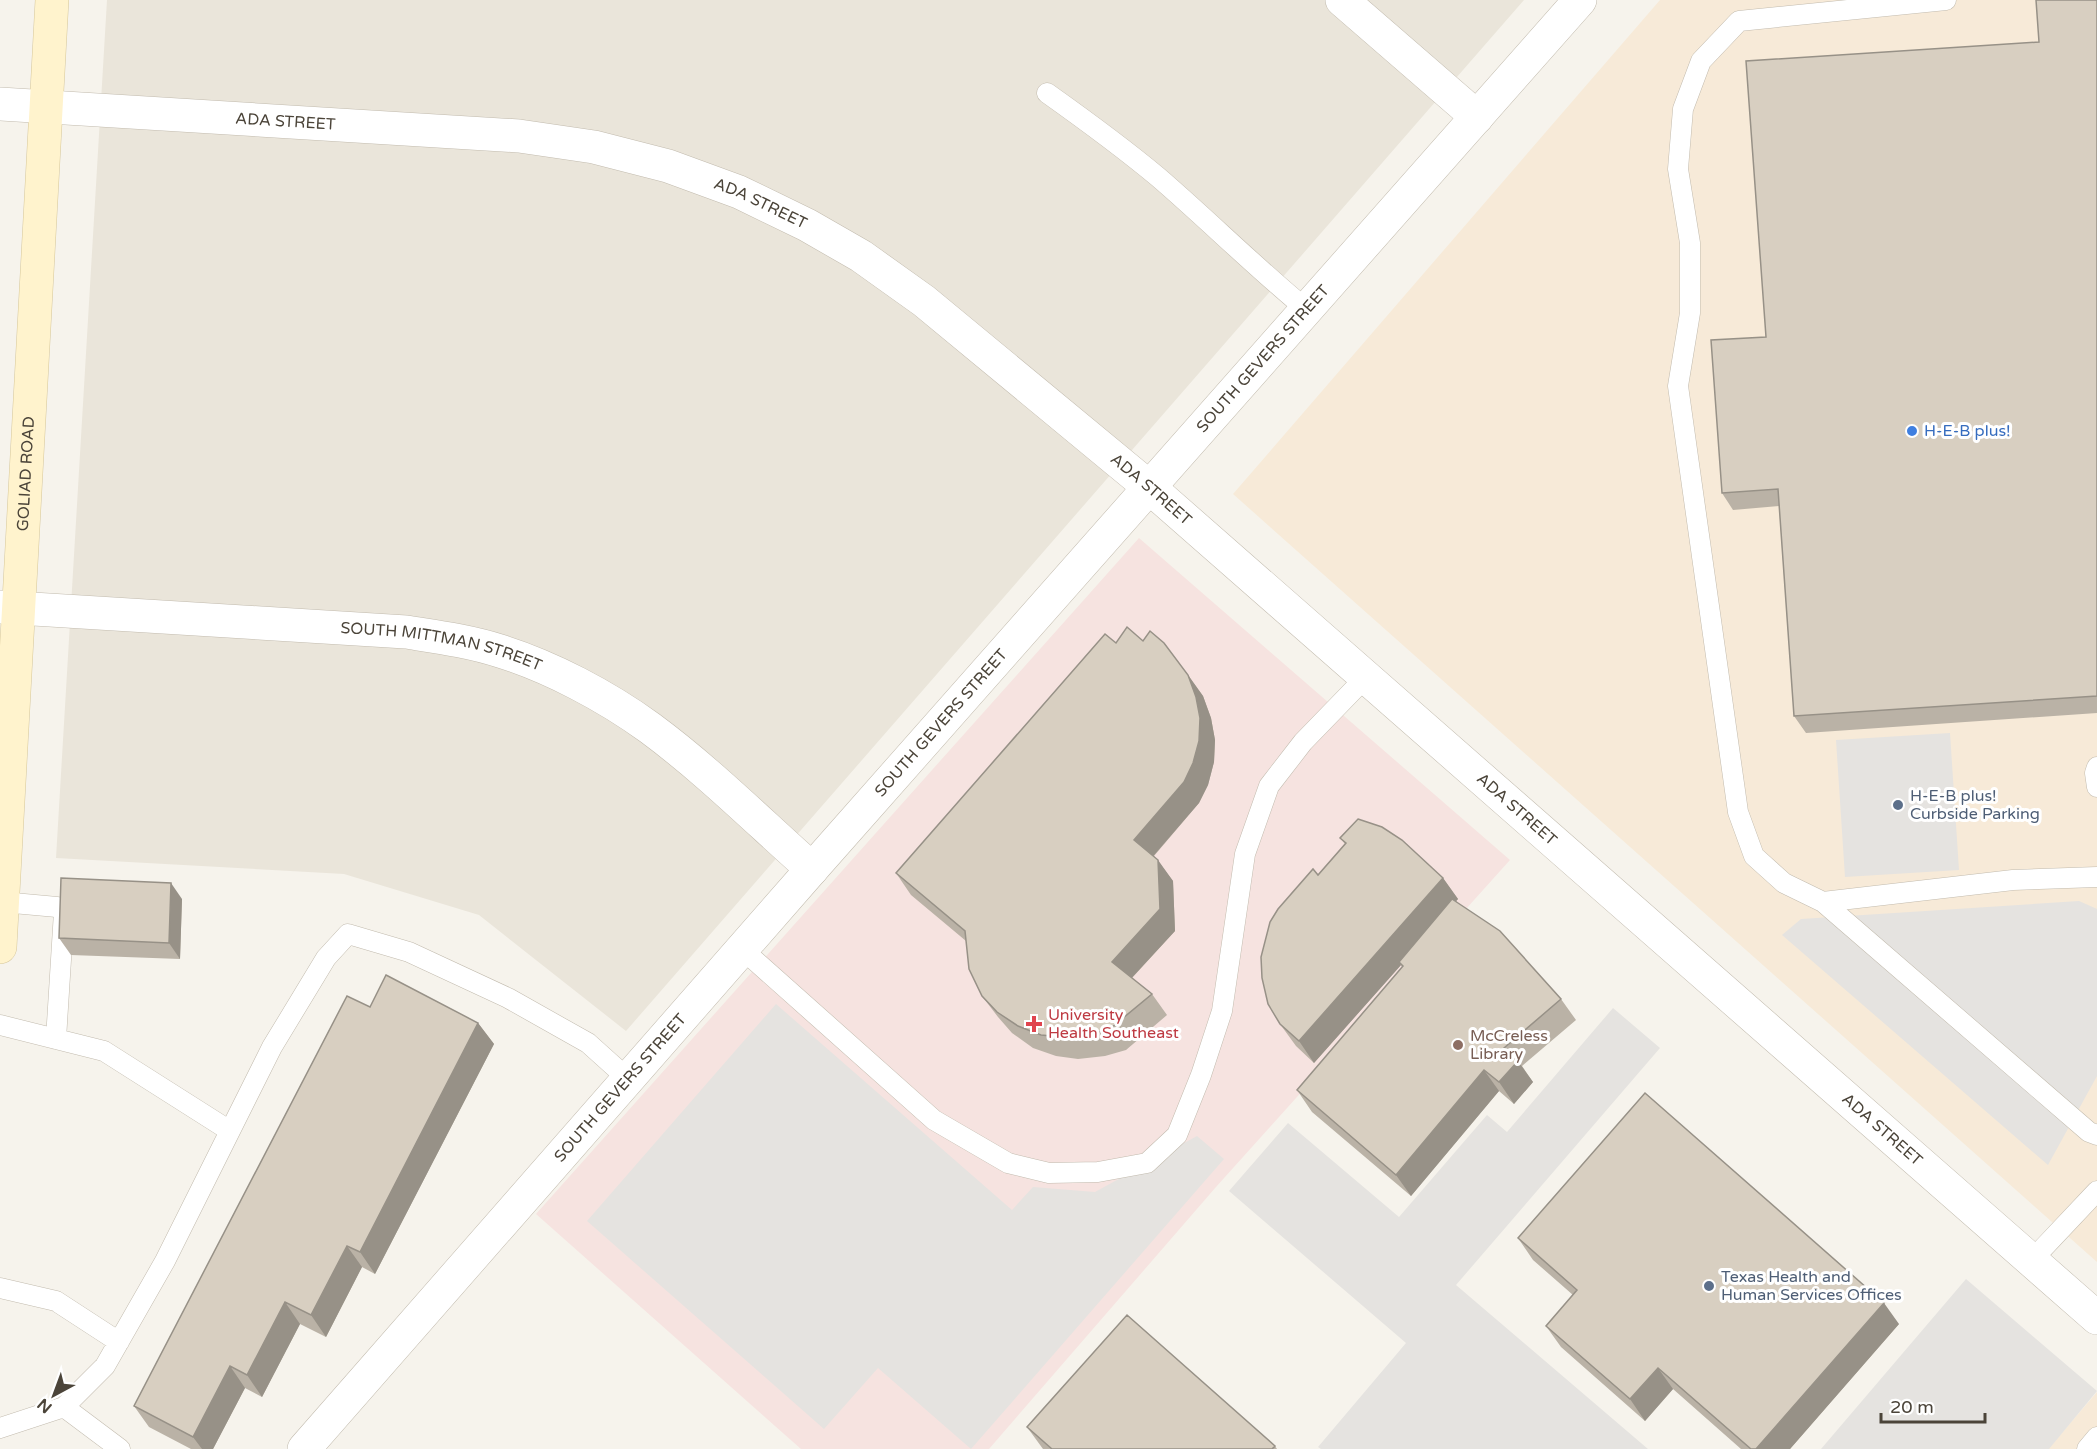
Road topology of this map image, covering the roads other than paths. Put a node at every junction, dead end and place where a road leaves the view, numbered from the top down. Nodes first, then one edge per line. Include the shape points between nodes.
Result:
1 (52, 0) edge
2 (1342, 0) edge
3 (1580, 0) edge
4 (1946, 0) edge
5 (1047, 93) dead end
6 (0, 105) edge
7 (45, 107) junction
8 (1477, 117) junction
9 (1306, 309) junction
10 (1149, 487) junction
11 (9, 608) edge
12 (1366, 678) junction
13 (2097, 767) edge
14 (2097, 788) edge
15 (812, 869) junction
16 (2097, 877) edge
17 (2, 889) edge
18 (1823, 902) junction
19 (0, 947) edge
20 (742, 949) junction
21 (0, 1025) edge
22 (56, 1039) junction
23 (628, 1079) junction
24 (230, 1131) junction
25 (2097, 1135) edge
26 (2097, 1191) edge
27 (2031, 1261) junction
28 (0, 1288) edge
29 (2097, 1318) edge
30 (119, 1342) junction
31 (64, 1407) junction
32 (0, 1428) edge
33 (2097, 1437) edge
34 (120, 1449) edge
35 (304, 1449) edge
36 (2087, 1449) edge

1 - 7 main road, GOLIAD ROAD
2 - 8 street
3 - 8 street, SOUTH GEVERS STREET
4 - 18 lane via 1739,21 1701,62 1683,109 1678,169 1689,243 1690,313 1678,386 1738,812 1754,856 1784,883
5 - 9 lane via 1159,178
6 - 7 street, ADA STREET
7 - 10 street, ADA STREET via 519,136 594,147 668,166 739,192 861,256 924,301
7 - 11 main road, GOLIAD ROAD
8 - 9 street, SOUTH GEVERS STREET
9 - 10 street, SOUTH GEVERS STREET
10 - 12 street, ADA STREET
10 - 15 street, SOUTH GEVERS STREET
11 - 15 street, SOUTH MITTMAN STREET via 406,632 500,651 588,690 648,727
11 - 17 main road, GOLIAD ROAD
12 - 20 lane via 1303,742 1269,786 1245,854 1219,1022 1177,1135 1147,1162 1098,1172 1049,1173 1008,1164 934,1120
12 - 27 street, ADA STREET
13 - 14 lane
15 - 20 street, SOUTH GEVERS STREET
16 - 18 lane via 2013,880
17 - 19 main road, GOLIAD ROAD
17 - 22 lane via 64,912
18 - 25 lane
20 - 23 street, SOUTH GEVERS STREET
21 - 22 lane
22 - 24 lane via 104,1051
23 - 24 lane via 588,1043 508,998 409,952 348,934 326,958 272,1047
23 - 35 street, SOUTH GEVERS STREET
24 - 30 lane
26 - 27 lane
27 - 29 street, ADA STREET
28 - 30 lane via 56,1301
30 - 31 lane via 105,1366
31 - 32 lane
31 - 34 lane
33 - 36 lane

